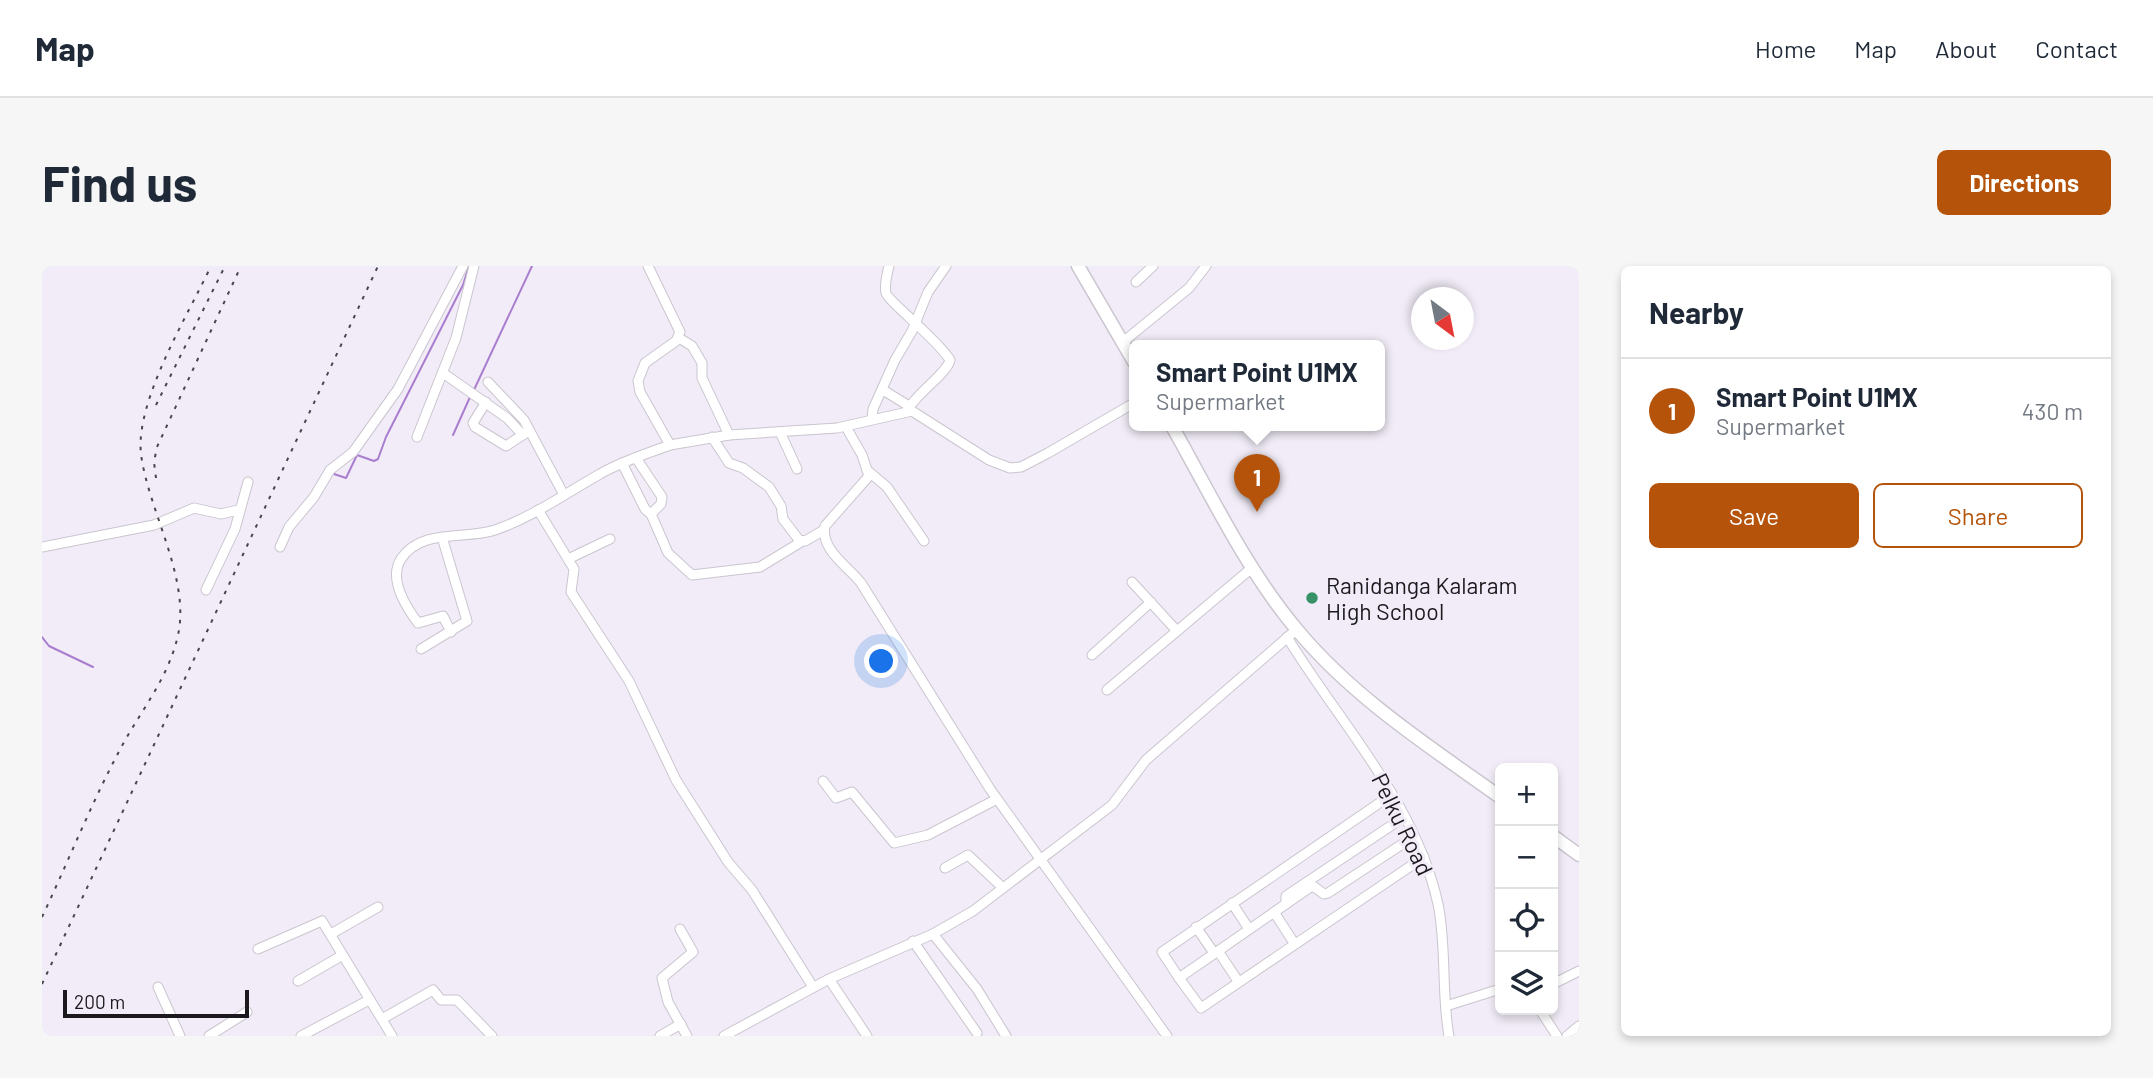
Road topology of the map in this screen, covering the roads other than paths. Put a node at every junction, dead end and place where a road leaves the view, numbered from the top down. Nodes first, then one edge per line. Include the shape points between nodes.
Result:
1 (463, 266) edge
2 (474, 266) edge
3 (648, 266) edge
4 (889, 266) edge
5 (946, 266) edge
6 (1078, 266) edge
7 (1153, 266) edge
8 (1206, 266) edge
9 (1136, 282) dead end
10 (916, 321) junction
11 (679, 338) junction
12 (1123, 342) junction
13 (1129, 352) edge
14 (443, 373) junction
15 (488, 382) dead end
16 (883, 390) junction
17 (486, 402) junction
18 (1129, 406) edge
19 (908, 408) junction
20 (872, 419) junction
21 (846, 427) junction
22 (1175, 431) edge
23 (780, 432) junction
24 (526, 433) junction
25 (729, 435) junction
26 (417, 437) dead end
27 (712, 437) junction
28 (670, 445) junction
29 (636, 458) junction
30 (622, 463) junction
31 (797, 469) dead end
32 (869, 471) junction
33 (248, 482) dead end
34 (564, 495) junction
35 (238, 510) junction
36 (538, 510) junction
37 (651, 514) junction
38 (824, 530) junction
39 (442, 537) junction
40 (610, 540) dead end
41 (924, 541) dead end
42 (801, 542) junction
43 (42, 547) edge
44 (280, 547) dead end
45 (568, 559) junction
46 (1253, 568) junction
47 (1132, 582) dead end
48 (206, 590) dead end
49 (1151, 602) junction
50 (1177, 631) junction
51 (451, 632) junction
52 (1292, 634) junction
53 (421, 649) dead end
54 (1092, 655) dead end
55 (1107, 690) dead end
56 (823, 781) dead end
57 (1495, 793) edge
58 (1391, 795) junction
59 (997, 799) junction
60 (1404, 817) junction
61 (1413, 837) junction
62 (1558, 840) edge
63 (1579, 855) edge
64 (1424, 857) junction
65 (1041, 858) junction
66 (945, 868) dead end
67 (1002, 887) junction
68 (1231, 903) junction
69 (1286, 904) junction
70 (378, 907) dead end
71 (1273, 912) junction
72 (1196, 927) junction
73 (680, 929) dead end
74 (1249, 929) junction
75 (331, 934) junction
76 (933, 934) junction
77 (913, 942) junction
78 (1294, 943) junction
79 (258, 949) dead end
80 (1216, 952) junction
81 (341, 956) junction
82 (1579, 971) edge
83 (1179, 978) junction
84 (829, 979) junction
85 (298, 981) dead end
86 (1238, 981) junction
87 (1558, 982) edge
88 (158, 987) dead end
89 (813, 987) junction
90 (1495, 991) edge
91 (369, 1000) junction
92 (1446, 1006) junction
93 (247, 1012) dead end
94 (1543, 1015) edge
95 (382, 1019) junction
96 (681, 1024) junction
97 (1579, 1026) edge
98 (977, 1033) dead end
99 (180, 1036) edge
100 (209, 1036) edge
101 (302, 1036) edge
102 (393, 1036) edge
103 (492, 1036) edge
104 (660, 1036) edge
105 (687, 1036) edge
106 (724, 1036) edge
107 (867, 1036) edge
108 (1006, 1036) edge
109 (1167, 1036) edge
110 (1449, 1036) edge
111 (1557, 1036) edge
112 (1567, 1036) edge

1 - 44 street via 398,388 353,452 330,470
2 - 14 street
3 - 11 street via 679,327
4 - 10 street via 886,295
5 - 10 street
6 - 12 highway
7 - 9 street
8 - 12 street via 1189,288
10 - 16 street
10 - 19 street via 940,343 950,363
11 - 25 street via 692,346 702,363 702,378
11 - 28 street via 645,363 638,382
12 - 13 highway
14 - 17 street
14 - 26 street
15 - 24 street via 510,403
16 - 19 street
16 - 20 street
17 - 24 street
17 - 24 street via 475,427 503,446
18 - 19 street via 1021,467 1010,468 989,460
19 - 20 street
20 - 21 street
21 - 23 street
21 - 32 street
22 - 46 highway
23 - 25 street
23 - 31 street
24 - 34 street
25 - 27 street
27 - 28 street
27 - 42 street via 729,463 769,486 781,506 781,516
28 - 29 street
29 - 30 street
29 - 37 street via 662,497
30 - 34 street
30 - 37 street
32 - 38 street via 866,481
32 - 41 street via 887,487
33 - 35 street
34 - 36 street
35 - 43 street via 221,514 194,508 154,525
35 - 48 street via 235,529
36 - 39 street via 494,530
36 - 45 street
37 - 42 street via 668,553 694,576 760,567
38 - 42 street
38 - 59 street via 834,554 862,583
39 - 51 street via 467,621
39 - 51 street via 410,548 396,578 418,623 443,616
40 - 45 street
45 - 89 street via 575,573 572,592 629,681 668,767
46 - 50 street
46 - 52 highway
47 - 49 street
49 - 50 street
49 - 54 street
50 - 55 street
51 - 53 street
52 - 57 highway via 1364,696
52 - 58 street, Pelku Road
52 - 65 street via 1146,760 1112,806
56 - 59 street via 836,798 855,794 894,843 928,835
58 - 60 street, Pelku Road
58 - 68 street
59 - 65 street
60 - 61 street, Pelku Road
60 - 69 street via 1286,896
61 - 64 street, Pelku Road
61 - 69 street via 1328,893 1313,886
62 - 63 highway
64 - 78 street
64 - 92 street, Pelku Road via 1443,930
65 - 67 street
65 - 109 street
66 - 67 street via 968,855
67 - 76 street via 962,919
68 - 72 street
68 - 74 street
69 - 71 street
70 - 75 street
71 - 74 street
71 - 78 street
72 - 80 street
72 - 83 street via 1162,951
73 - 96 street via 693,952 662,978 668,1002
74 - 80 street
75 - 79 street via 318,921
75 - 81 street
76 - 77 street
76 - 108 street via 977,989
77 - 84 street
77 - 98 street
78 - 86 street
80 - 83 street
80 - 86 street
81 - 85 street
81 - 91 street
82 - 87 street
83 - 86 street via 1201,1008
84 - 89 street
84 - 107 street
88 - 99 street
89 - 106 street
90 - 92 street
91 - 95 street
91 - 101 street
92 - 110 street, Pelku Road
93 - 100 street
94 - 111 street
95 - 102 street
95 - 103 street via 433,990 441,1000 457,1000
96 - 104 street
96 - 105 street
97 - 112 street

